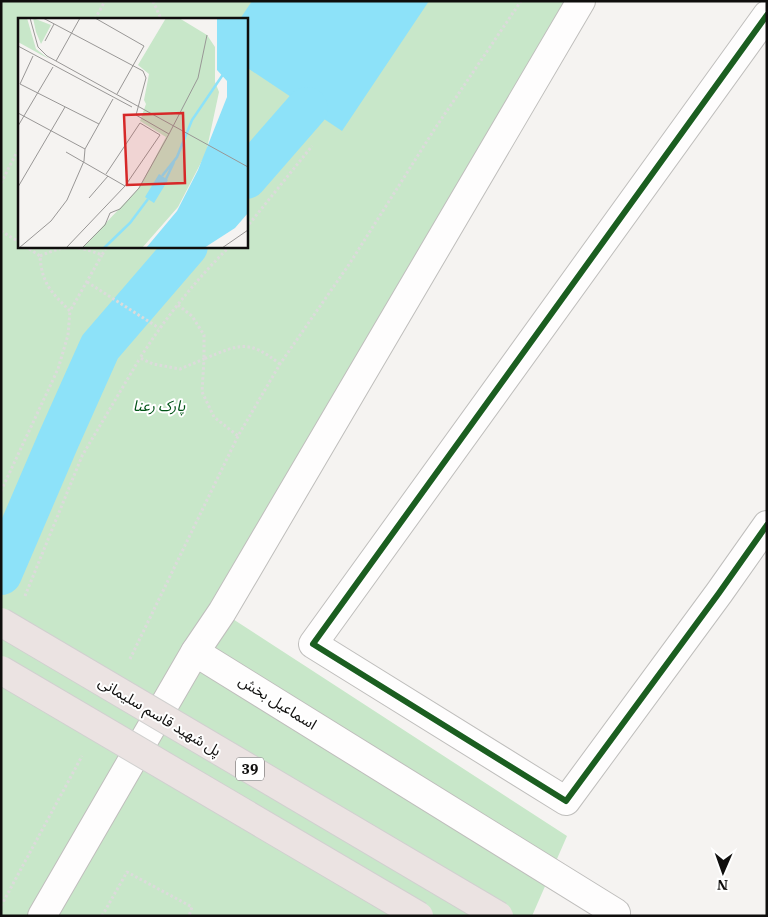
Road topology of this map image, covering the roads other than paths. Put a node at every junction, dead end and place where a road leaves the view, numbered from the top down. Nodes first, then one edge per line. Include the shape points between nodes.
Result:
1 (581, 1) edge
2 (767, 14) edge
3 (767, 525) edge
4 (1, 622) edge
5 (195, 652) junction
6 (1, 670) edge
7 (42, 916) edge
8 (419, 916) edge
9 (499, 916) edge
10 (615, 916) edge

1 - 5 street via 222,612
2 - 3 street via 313,644 566,801
4 - 9 main road, پل شهید قاسم سلیمانی / 39, bridge
5 - 7 street
5 - 10 street, اسماعیل بخش via 599,902 616,913
6 - 8 main road, bridge

